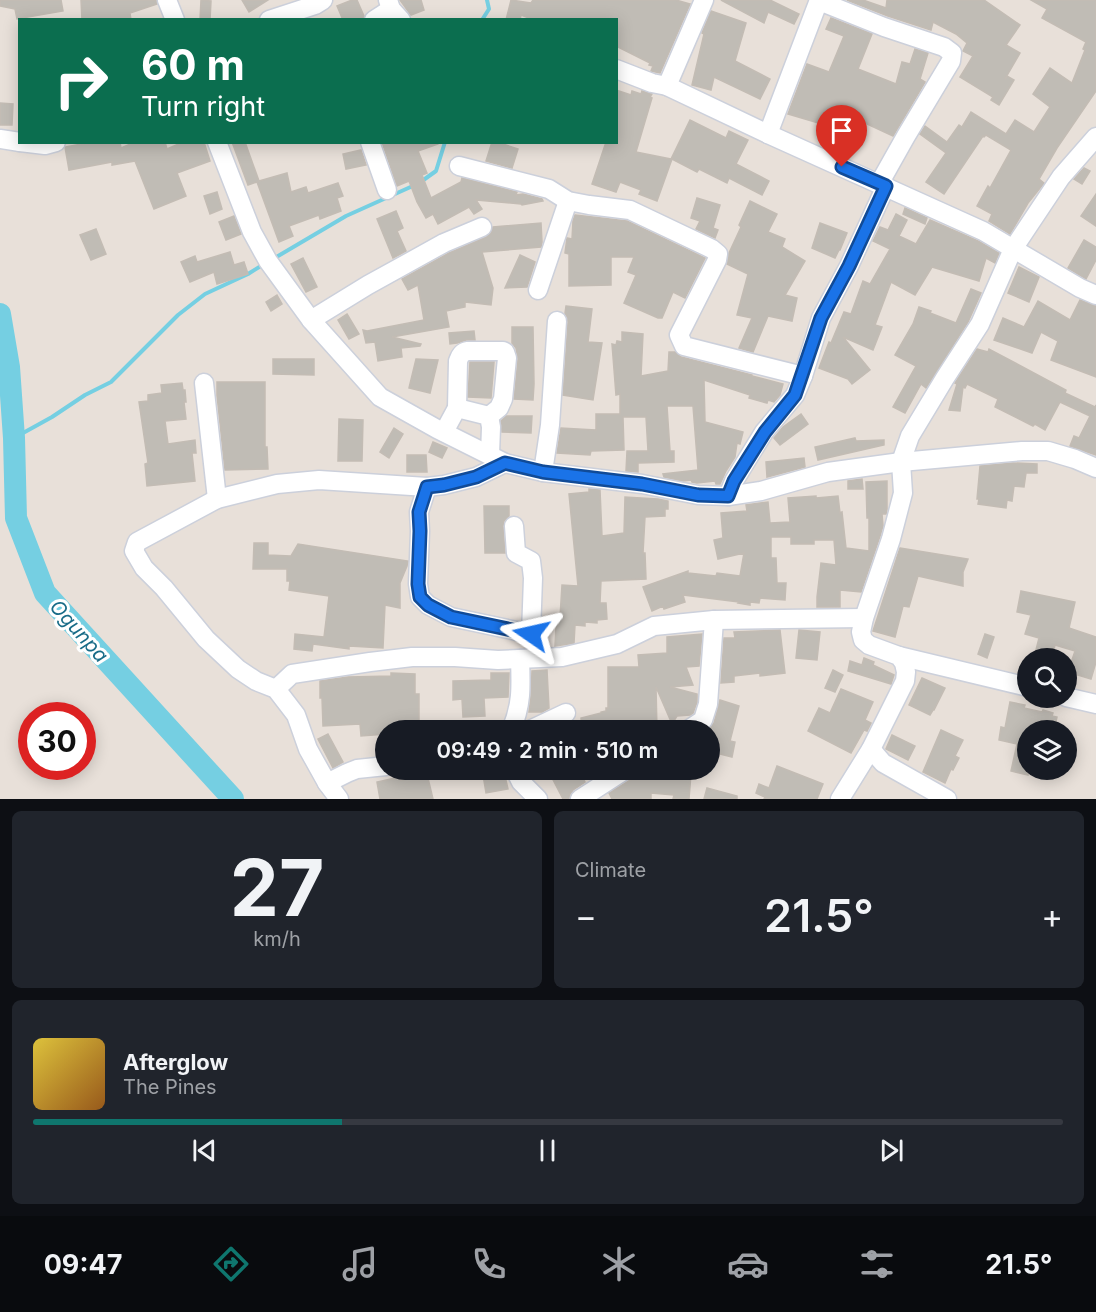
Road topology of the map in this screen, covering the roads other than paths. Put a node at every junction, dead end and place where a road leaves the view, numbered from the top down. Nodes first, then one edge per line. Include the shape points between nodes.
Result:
1 (167, 0) edge
2 (704, 0) edge
3 (819, 1) edge
4 (320, 8) edge
5 (393, 10) edge
6 (175, 18) edge
7 (278, 18) edge
8 (378, 18) edge
9 (618, 70) edge
10 (667, 86) junction
11 (768, 134) junction
12 (0, 139) edge
13 (18, 142) edge
14 (1094, 142) edge
15 (218, 144) edge
16 (371, 144) edge
17 (459, 166) dead end
18 (882, 185) junction
19 (387, 190) dead end
20 (568, 201) junction
21 (482, 226) dead end
22 (1013, 249) junction
23 (538, 290) dead end
24 (1096, 295) edge
25 (311, 320) junction
26 (557, 321) dead end
27 (802, 375) junction
28 (204, 383) dead end
29 (457, 408) junction
30 (489, 416) junction
31 (444, 432) junction
32 (497, 459) junction
33 (901, 462) junction
34 (1096, 468) edge
35 (543, 472) junction
36 (427, 487) junction
37 (728, 496) junction
38 (217, 499) junction
39 (514, 526) dead end
40 (864, 618) junction
41 (714, 620) junction
42 (899, 656) junction
43 (520, 659) junction
44 (1017, 684) edge
45 (276, 689) junction
46 (1077, 699) edge
47 (1096, 704) edge
48 (566, 713) dead end
49 (515, 720) edge
50 (551, 720) edge
51 (703, 720) edge
52 (871, 749) junction
53 (375, 768) edge
54 (520, 780) edge
55 (609, 780) edge
56 (327, 783) junction
57 (339, 799) edge
58 (538, 799) edge
59 (580, 799) edge
60 (840, 799) edge
61 (947, 799) edge

1 - 6 street
2 - 10 street
3 - 11 street
3 - 18 street via 952,53
4 - 7 street
5 - 8 street
9 - 10 street
10 - 11 street
11 - 18 street
12 - 13 street
14 - 22 street via 1061,177
15 - 25 street via 252,232
16 - 19 street
17 - 20 street via 549,189
18 - 22 street via 983,231
18 - 27 street via 849,266 821,318
20 - 23 street
20 - 27 street via 630,210 712,249 718,254 717,260 679,336 684,346
21 - 25 street via 444,243
22 - 24 street
22 - 33 street via 980,324 910,436
25 - 31 street via 380,398
26 - 35 street
27 - 37 street via 795,395 765,432
28 - 38 street
29 - 30 street
29 - 30 street via 459,356 465,351 503,351 507,358 503,399
29 - 31 street
30 - 32 street
31 - 32 street
32 - 35 street
32 - 36 street via 476,477
33 - 34 street via 1048,451
33 - 37 street via 828,472
33 - 40 street via 903,493
35 - 37 street
36 - 38 street via 319,480 277,484
36 - 39 street via 419,512 420,597 451,617 531,634 531,561 516,553
38 - 45 street via 136,542 134,551 144,568 206,639 238,669
40 - 41 street
40 - 42 street via 863,640
41 - 43 street via 654,626 617,644 562,657
41 - 51 street via 708,704
42 - 44 street
42 - 52 street via 904,663 905,681
43 - 45 street via 412,657 370,662 292,674
43 - 49 street via 521,691
45 - 56 street via 296,715 308,749
46 - 47 street
48 - 50 street
52 - 60 street
52 - 61 street via 883,763
53 - 56 street via 347,773
54 - 58 street
55 - 59 street
56 - 57 street

